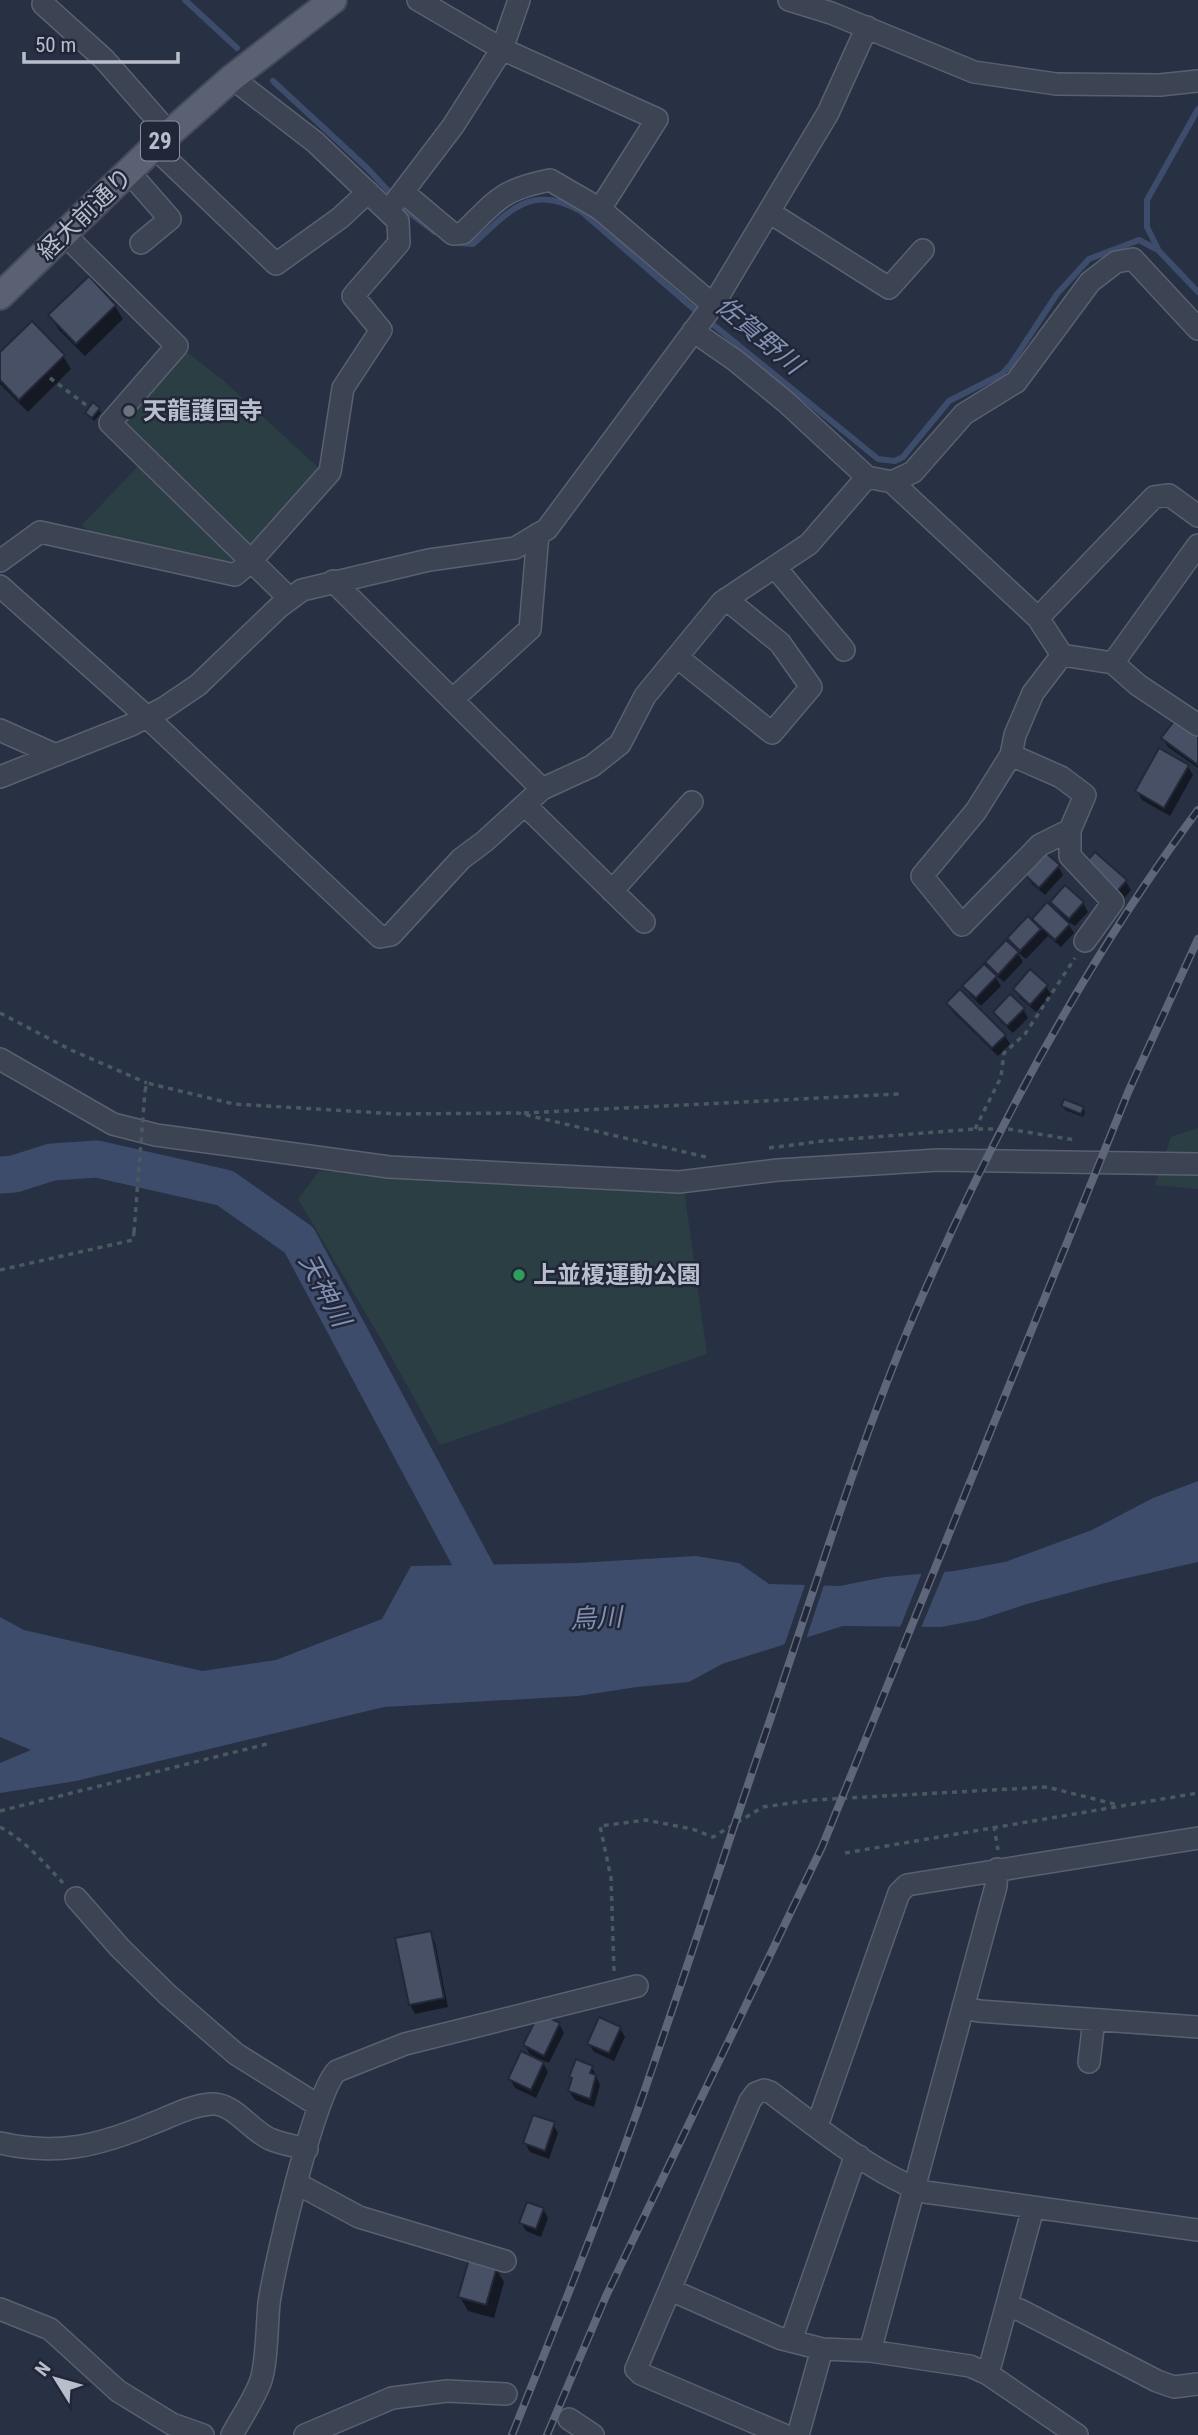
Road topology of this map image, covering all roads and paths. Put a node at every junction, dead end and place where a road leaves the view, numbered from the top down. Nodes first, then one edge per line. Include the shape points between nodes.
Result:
1 (333, 0) edge
2 (418, 0) edge
3 (519, 0) edge
4 (789, 0) edge
5 (812, 3) edge
6 (43, 4) dead end
7 (867, 27) junction
8 (502, 49) junction
9 (232, 78) junction
10 (1198, 81) edge
11 (161, 140) junction
12 (129, 172) junction
13 (368, 192) junction
14 (395, 202) junction
15 (600, 209) junction
16 (769, 212) junction
17 (65, 235) junction
18 (141, 243) dead end
19 (923, 250) dead end
20 (0, 296) edge
21 (703, 318) junction
22 (1198, 328) edge
23 (50, 378) dead end
24 (100, 416) dead end
25 (867, 477) junction
26 (892, 482) junction
27 (1198, 516) edge
28 (538, 534) junction
29 (1198, 545) edge
30 (0, 561) edge
31 (250, 562) junction
32 (775, 567) junction
33 (1189, 575) edge
34 (333, 581) junction
35 (0, 586) edge
36 (290, 599) junction
37 (726, 599) junction
38 (1038, 618) junction
39 (844, 650) dead end
40 (1062, 655) junction
41 (677, 657) junction
42 (1113, 663) junction
43 (452, 700) junction
44 (147, 717) junction
45 (1198, 725) edge
46 (0, 730) edge
47 (56, 755) junction
48 (1011, 755) junction
49 (0, 777) edge
50 (542, 789) junction
51 (692, 802) dead end
52 (525, 805) junction
53 (1070, 830) junction
54 (612, 891) junction
55 (644, 922) dead end
56 (1085, 941) joint
57 (0, 1013) edge
58 (0, 1059) edge
59 (147, 1083) junction
60 (900, 1094) dead end
61 (518, 1113) junction
62 (975, 1129) junction
63 (1080, 1141) dead end
64 (759, 1150) dead end
65 (707, 1157) dead end
66 (1198, 1164) edge
67 (0, 1270) edge
68 (271, 1743) dead end
69 (1198, 1793) edge
70 (1118, 1805) junction
71 (0, 1811) edge
72 (994, 1826) junction
73 (0, 1827) edge
74 (1198, 1838) edge
75 (845, 1853) dead end
76 (998, 1864) junction
77 (76, 1898) joint
78 (638, 1986) dead end
79 (615, 1992) junction
80 (963, 2007) junction
81 (1094, 2020) junction
82 (1198, 2026) edge
83 (1090, 2062) dead end
84 (319, 2106) junction
85 (817, 2126) junction
86 (0, 2143) edge
87 (307, 2149) junction
88 (859, 2156) junction
89 (296, 2183) junction
90 (913, 2188) junction
91 (1033, 2208) junction
92 (1198, 2230) edge
93 (505, 2261) dead end
94 (671, 2290) junction
95 (1007, 2307) junction
96 (0, 2309) edge
97 (794, 2340) junction
98 (822, 2349) junction
99 (870, 2351) junction
100 (988, 2374) junction
101 (1198, 2384) edge
102 (506, 2394) dead end
103 (569, 2419) dead end
104 (203, 2435) edge
105 (232, 2435) edge
106 (305, 2435) edge
107 (593, 2435) edge
108 (784, 2435) edge
109 (798, 2435) edge
110 (1077, 2435) edge

1 - 9 main road, 経大前通り / 29
2 - 8 street
3 - 8 street
4 - 5 street
5 - 7 street
6 - 11 street via 104,60
7 - 10 street via 974,72 1056,84
7 - 16 street via 828,113
8 - 14 street via 453,126
8 - 15 street via 657,119
9 - 11 main road, 経大前通り / 29
9 - 13 street via 315,142
11 - 12 main road, 経大前通り / 29
11 - 13 street via 276,264
12 - 17 main road, 経大前通り / 29
12 - 18 street via 170,219
13 - 14 street
14 - 15 street via 453,234 463,233 500,196 550,180
14 - 31 street via 399,243 353,296 381,330 343,388 330,472
15 - 21 street
16 - 19 street via 889,288
16 - 21 street
17 - 20 main road, 経大前通り / 29
17 - 31 street via 177,346 110,423
21 - 25 street via 736,361
21 - 28 street via 547,529
22 - 26 street via 1133,259 1116,262 1090,282 1016,382 964,414 913,472
23 - 24 path
25 - 26 street
25 - 32 street via 809,544
26 - 38 street
27 - 38 street via 1170,495 1154,497
28 - 34 street via 514,548
28 - 43 street via 530,629
29 - 33 street
30 - 31 street via 40,532 235,575
31 - 36 street
32 - 37 street
32 - 39 street
33 - 42 street
34 - 36 street via 302,590
34 - 43 street
35 - 44 street
36 - 44 street via 198,685
37 - 41 street
37 - 41 street via 780,642 811,687 772,733
38 - 40 street
40 - 42 street
40 - 48 street via 1033,693
41 - 50 street via 645,696 620,744 592,766
42 - 45 street
43 - 50 street
44 - 47 street
44 - 52 street via 380,937 391,935 461,859
46 - 47 street
47 - 49 street
48 - 53 street via 1061,777 1086,795
48 - 53 street via 976,811 922,876 962,925 1040,845
50 - 52 street
51 - 54 street
52 - 54 street
53 - 56 street via 1070,856 1113,902
54 - 55 street
56 - 62 path via 1026,1034 1004,1053 1001,1077
57 - 59 path via 82,1056
58 - 66 street via 113,1124 156,1135 389,1167 679,1182 778,1170 938,1160
59 - 61 path via 234,1104 398,1114
59 - 67 path, bridge via 133,1240
60 - 61 path
61 - 65 path
62 - 63 path via 1008,1129
62 - 64 path
68 - 71 path
69 - 70 path
70 - 72 path
70 - 79 path via 1047,1787 812,1800 763,1807 713,1837 646,1820 600,1826 611,1878
72 - 75 path
72 - 76 path
73 - 77 path via 32,1850
74 - 76 street
76 - 80 street
76 - 85 street via 907,1885 899,1893
77 - 84 street via 168,1995 236,2054
78 - 79 street
79 - 84 street via 405,2044 337,2071
80 - 81 street
80 - 90 street
81 - 82 street
81 - 83 street
84 - 87 street
85 - 88 street
85 - 94 street via 771,2092 756,2093
86 - 87 street via 28,2150 80,2148 212,2104 231,2111 272,2140
87 - 89 street
88 - 90 street
88 - 97 street
89 - 93 street via 359,2217
89 - 105 street via 270,2300 261,2381
90 - 91 street
90 - 99 street
91 - 92 street
91 - 95 street
94 - 97 street via 779,2338
94 - 108 street via 636,2369
95 - 100 street
95 - 101 street via 1157,2381 1174,2387
96 - 104 street via 50,2329 118,2391 172,2424
97 - 98 street
98 - 99 street
98 - 109 street
99 - 100 street via 952,2362
100 - 110 street
102 - 106 street via 447,2391 392,2398
103 - 107 street

